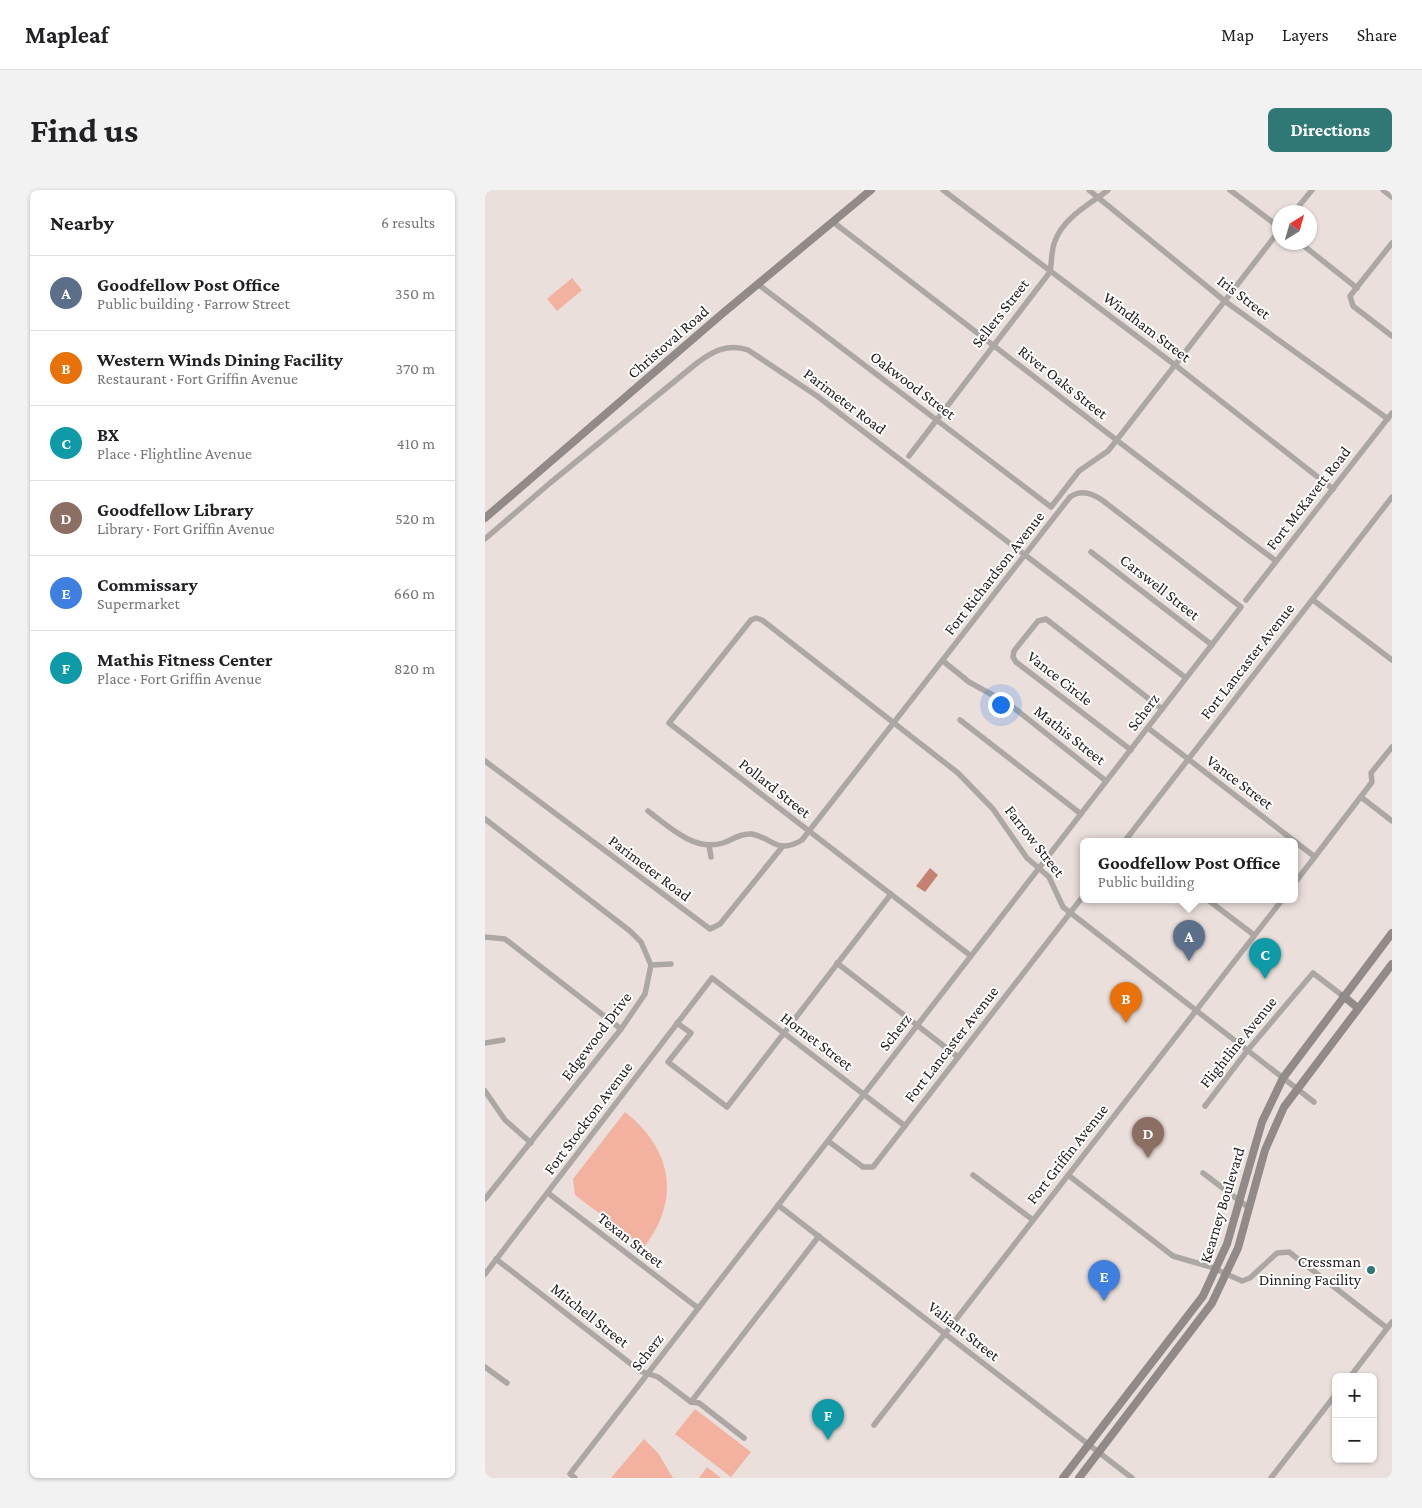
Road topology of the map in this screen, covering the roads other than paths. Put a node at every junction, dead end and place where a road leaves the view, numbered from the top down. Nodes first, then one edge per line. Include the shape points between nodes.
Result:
1 (871, 190) edge
2 (943, 190) edge
3 (1089, 190) edge
4 (1108, 190) edge
5 (1230, 190) edge
6 (1312, 190) edge
7 (1383, 190) edge
8 (1392, 197) edge
9 (1099, 198) junction
10 (1300, 205) edge
11 (833, 222) junction
12 (1272, 223) edge
13 (1272, 239) edge
14 (1392, 243) edge
15 (1309, 250) edge
16 (1050, 272) junction
17 (759, 285) junction
18 (1357, 288) junction
19 (1226, 302) junction
20 (1392, 336) edge
21 (993, 344) junction
22 (1175, 365) junction
23 (1392, 413) edge
24 (1387, 419) junction
25 (936, 421) junction
26 (1116, 441) junction
27 (909, 456) dead end
28 (1333, 489) junction
29 (1392, 497) edge
30 (485, 518) edge
31 (485, 539) edge
32 (1091, 552) dead end
33 (1024, 555) junction
34 (1276, 562) junction
35 (1246, 600) dead end
36 (1313, 600) junction
37 (1241, 607) joint
38 (753, 618) joint
39 (1212, 645) junction
40 (1392, 660) edge
41 (943, 661) junction
42 (1186, 678) junction
43 (1162, 709) junction
44 (960, 720) dead end
45 (894, 723) junction
46 (1147, 728) junction
47 (1392, 747) edge
48 (1131, 750) junction
49 (485, 760) edge
50 (1188, 760) junction
51 (1106, 781) junction
52 (1361, 796) junction
53 (648, 811) dead end
54 (1081, 814) junction
55 (485, 819) edge
56 (1392, 821) edge
57 (810, 832) junction
58 (1130, 838) edge
59 (1290, 838) edge
60 (1298, 844) edge
61 (709, 845) junction
62 (783, 846) junction
63 (1315, 857) junction
64 (711, 858) dead end
65 (1039, 868) junction
66 (1298, 879) edge
67 (891, 894) junction
68 (1080, 900) edge
69 (1212, 903) edge
70 (1280, 903) edge
71 (1070, 913) junction
72 (1392, 933) edge
73 (1254, 935) junction
74 (485, 937) edge
75 (971, 956) junction
76 (837, 963) junction
77 (671, 964) dead end
78 (1392, 964) edge
79 (651, 965) junction
80 (712, 978) joint
81 (1343, 996) junction
82 (1358, 1008) junction
83 (1197, 1011) junction
84 (677, 1023) junction
85 (917, 1026) junction
86 (621, 1029) junction
87 (783, 1033) junction
88 (503, 1040) dead end
89 (485, 1044) edge
90 (1247, 1050) junction
91 (958, 1057) junction
92 (1283, 1078) junction
93 (1296, 1088) junction
94 (485, 1091) edge
95 (863, 1094) junction
96 (1314, 1102) dead end
97 (1205, 1106) dead end
98 (905, 1126) junction
99 (828, 1140) junction
100 (531, 1142) junction
101 (1203, 1173) dead end
102 (973, 1175) dead end
103 (1068, 1175) junction
104 (548, 1193) junction
105 (485, 1199) edge
106 (1240, 1201) junction
107 (778, 1206) junction
108 (1249, 1208) junction
109 (1033, 1220) junction
110 (819, 1236) junction
111 (496, 1259) junction
112 (1217, 1270) junction
113 (485, 1274) edge
114 (1227, 1275) junction
115 (698, 1308) junction
116 (1392, 1322) edge
117 (1387, 1328) junction
118 (945, 1333) junction
119 (485, 1367) edge
120 (1352, 1373) edge
121 (648, 1374) junction
122 (507, 1383) dead end
123 (1332, 1399) edge
124 (691, 1402) junction
125 (874, 1425) dead end
126 (744, 1438) dead end
127 (1089, 1445) junction
128 (1099, 1452) junction
129 (575, 1478) edge
130 (1063, 1478) edge
131 (1079, 1478) edge
132 (1132, 1478) edge
133 (1271, 1478) edge

1 - 11 street, Christoval Road
2 - 16 street, Windham Street
3 - 9 street, Iris Street
4 - 9 street, Sellers Street
5 - 12 street
6 - 10 street
7 - 8 street
9 - 16 street, Sellers Street via 1077,212 1055,241
9 - 19 street, Iris Street
11 - 17 street, Christoval Road
11 - 21 street, River Oaks Street
13 - 19 street
14 - 18 street
15 - 18 street
16 - 21 street, Sellers Street
16 - 22 street, Windham Street
17 - 25 street, Oakwood Street
17 - 30 street, Christoval Road
18 - 20 street via 1350,296 1353,306
19 - 22 street
19 - 24 street, Iris Street
21 - 25 street, Sellers Street
21 - 26 street, River Oaks Street
22 - 26 street
22 - 28 street, Windham Street
23 - 24 street, Fort McKavett Road
24 - 28 street, Fort McKavett Road
25 - 26 street, Oakwood Street via 1051,507 1079,471 1108,451
25 - 27 street, Sellers Street
26 - 34 street, River Oaks Street
28 - 34 street, Fort McKavett Road
29 - 36 street, Fort Lancaster Avenue
31 - 33 street, Parimeter Road via 697,363 716,350 733,346 748,350 796,381
32 - 39 street, Carswell Street
33 - 37 street, Fort Richardson Avenue via 1070,497 1079,492 1091,493
33 - 41 street, Fort Richardson Avenue
33 - 42 street, Parimeter Road
34 - 35 street, Fort McKavett Road
36 - 40 street
36 - 50 street, Fort Lancaster Avenue
37 - 39 street, Scherz
38 - 45 street, Farrow Street via 762,620
38 - 57 street, Pollard Street via 669,723
39 - 42 street, Scherz
41 - 45 street, Fort Richardson Avenue
41 - 51 street, Mathis Street via 969,682 1009,704
42 - 43 street, Scherz
43 - 46 street, Scherz
43 - 48 street, Vance Circle via 1046,619 1038,621 1014,651 1016,662
44 - 54 street
45 - 57 street, Fort Richardson Avenue
45 - 65 street, Farrow Street via 964,779 998,815 1027,858
46 - 48 street, Scherz
46 - 50 street, Vance Street
47 - 52 street via 1371,773 1371,782
48 - 51 street, Scherz
49 - 62 street, Parimeter Road via 710,929 720,924
50 - 58 street, Fort Lancaster Avenue
50 - 59 street, Vance Street
51 - 54 street, Scherz
52 - 56 street
52 - 63 street
53 - 61 street via 681,835
54 - 65 street, Scherz
55 - 79 street via 630,931 641,942
57 - 62 street via 797,843
57 - 67 street, Pollard Street
60 - 63 street, Vance Street
61 - 62 street via 748,834
61 - 64 street
63 - 66 street
65 - 71 street, Farrow Street via 1051,881 1060,904
65 - 75 street, Scherz
67 - 75 street, Pollard Street
67 - 76 street
68 - 71 street, Fort Lancaster Avenue
69 - 73 street
70 - 73 street, Fort Griffin Avenue
71 - 83 street, Farrow Street
71 - 91 street, Fort Lancaster Avenue
72 - 81 street, Kearney Boulevard
73 - 83 street, Fort Griffin Avenue
74 - 86 street via 505,939
75 - 85 street, Scherz
76 - 85 street
76 - 87 street
77 - 79 street
78 - 82 street, Kearney Boulevard
79 - 86 street, Edgewood Drive via 645,994
80 - 84 street, Fort Stockton Avenue
80 - 87 street, Hornet Street
81 - 82 street
81 - 90 street, Flightline Avenue via 1313,973
81 - 92 street, Kearney Boulevard
82 - 93 street, Kearney Boulevard
83 - 90 street, Farrow Street
83 - 103 street, Fort Griffin Avenue
84 - 87 street via 691,1033 668,1062 727,1107
84 - 104 street, Fort Stockton Avenue
85 - 91 street
85 - 95 street, Scherz
86 - 100 street, Edgewood Drive
87 - 95 street, Hornet Street
88 - 89 street
90 - 92 street, Farrow Street
90 - 97 street, Flightline Avenue
91 - 98 street, Fort Lancaster Avenue
92 - 93 street, Farrow Street
92 - 106 street, Kearney Boulevard via 1262,1122
93 - 96 street, Farrow Street
93 - 108 street, Kearney Boulevard via 1273,1129
94 - 100 street via 505,1120
95 - 98 street, Hornet Street
95 - 99 street, Scherz
98 - 99 street, Fort Lancaster Avenue via 870,1168 863,1167
99 - 107 street, Scherz
100 - 105 street, Edgewood Drive
101 - 106 street
102 - 109 street
103 - 109 street, Fort Griffin Avenue
103 - 112 street via 1173,1256
104 - 111 street, Fort Stockton Avenue
104 - 115 street, Texan Street
106 - 108 street
106 - 112 street, Kearney Boulevard
107 - 110 street, Valiant Street
107 - 115 street, Scherz
108 - 114 street, Kearney Boulevard via 1239,1248
109 - 118 street, Fort Griffin Avenue
110 - 118 street, Valiant Street
110 - 124 street
111 - 113 street, Fort Stockton Avenue
111 - 121 street, Mitchell Street
112 - 114 street
112 - 127 street, Kearney Boulevard via 1196,1307
114 - 117 street via 1236,1280 1246,1280 1277,1253 1289,1252
114 - 128 street, Kearney Boulevard via 1201,1320
115 - 121 street, Scherz
116 - 117 street
117 - 120 street
118 - 125 street, Fort Griffin Avenue
118 - 127 street, Valiant Street
119 - 122 street
121 - 124 street, Mitchell Street via 658,1377
121 - 129 street, Scherz via 570,1474
123 - 133 street
124 - 126 street, Mitchell Street via 699,1403
127 - 128 street, Valiant Street
127 - 130 street, Kearney Boulevard
128 - 131 street, Kearney Boulevard
128 - 132 street, Valiant Street

